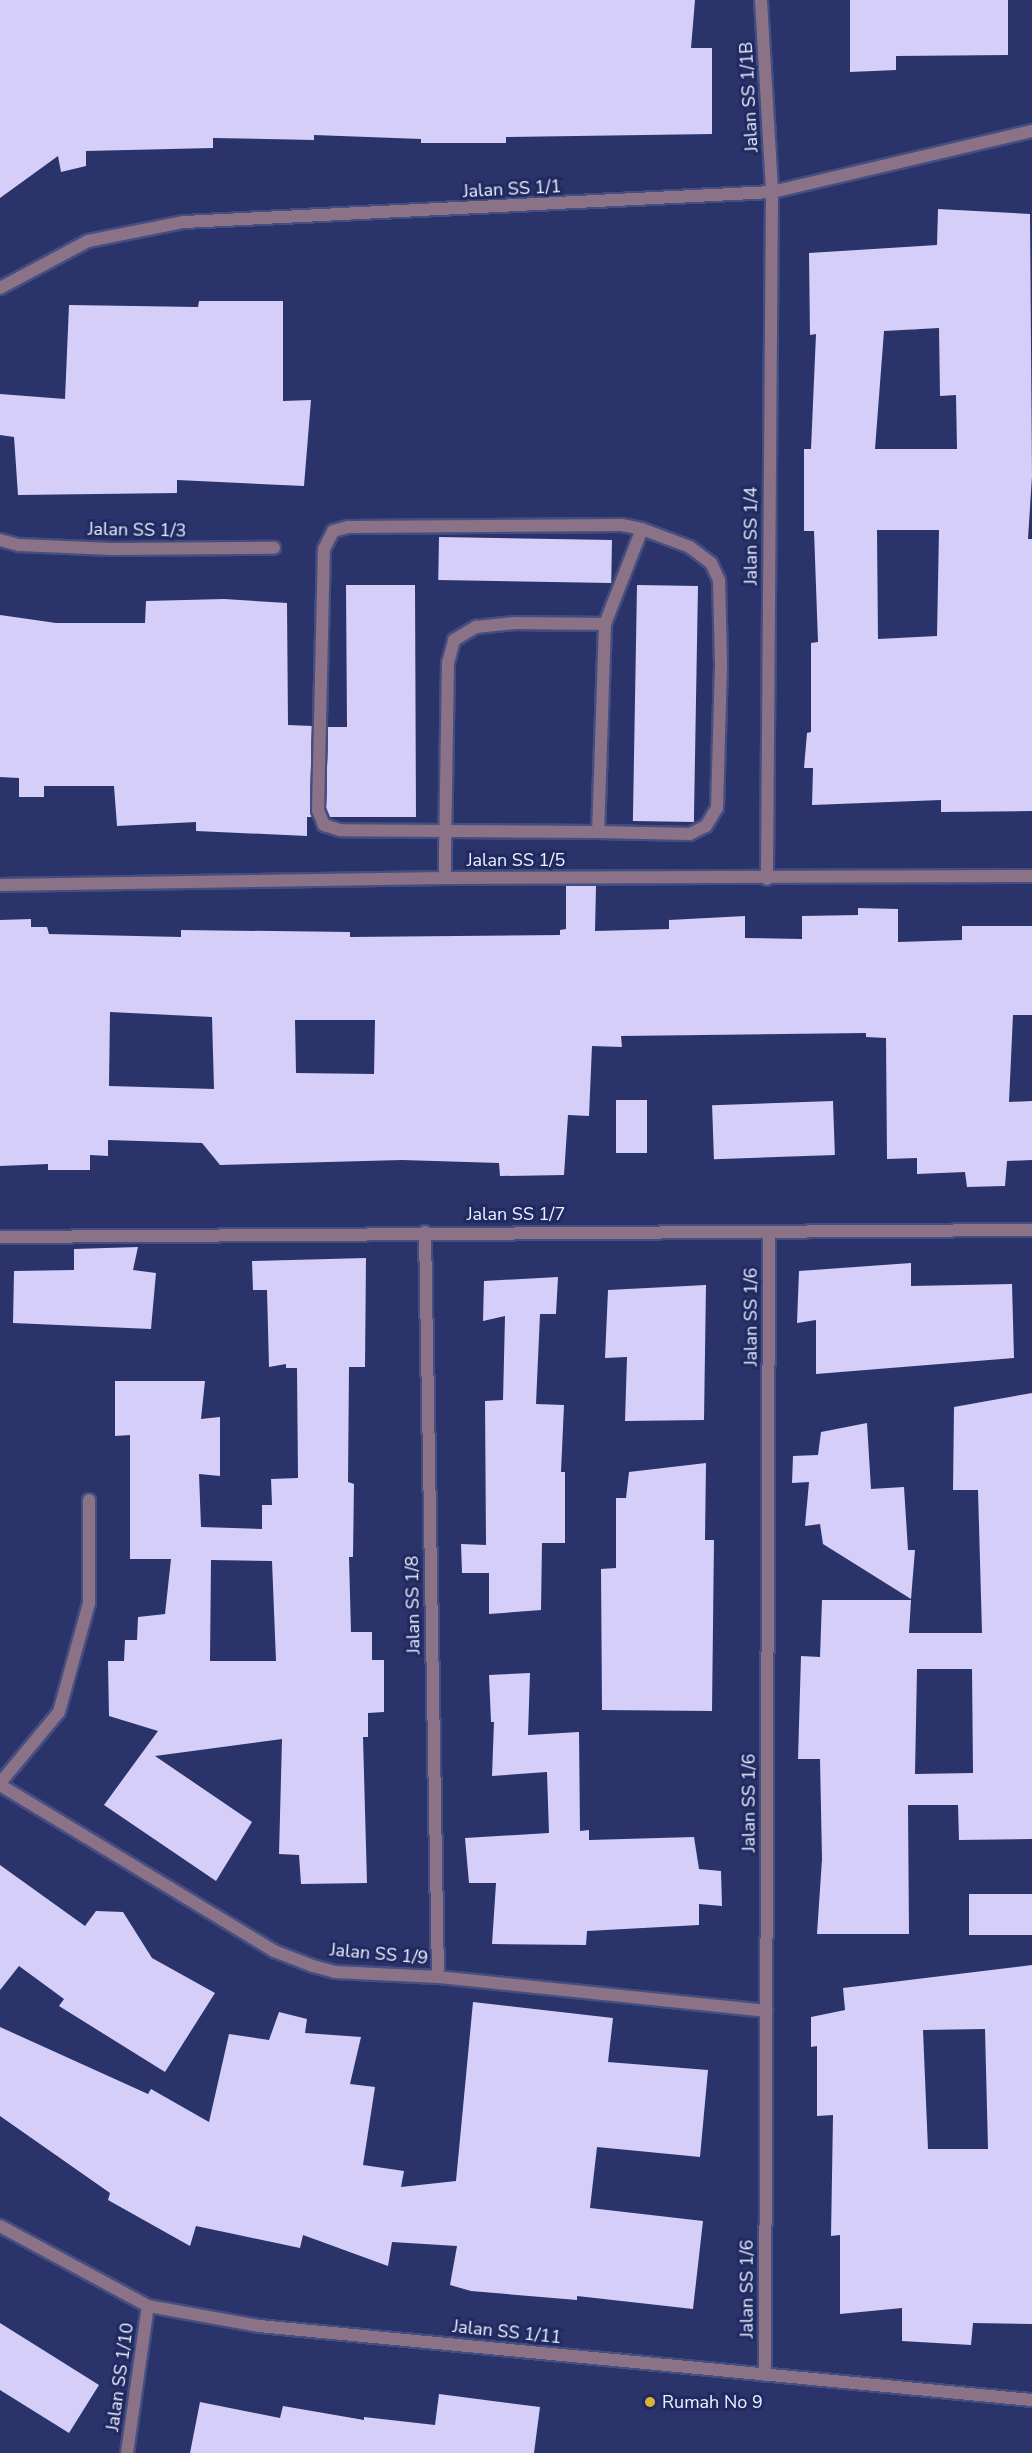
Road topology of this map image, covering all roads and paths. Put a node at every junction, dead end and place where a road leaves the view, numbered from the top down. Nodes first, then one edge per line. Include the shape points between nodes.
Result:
1 (762, 0) edge
2 (1032, 131) edge
3 (772, 192) junction
4 (0, 288) edge
5 (642, 529) junction
6 (0, 540) edge
7 (274, 548) dead end
8 (605, 624) junction
9 (445, 829) junction
10 (598, 832) junction
11 (1032, 876) edge
12 (445, 878) junction
13 (767, 879) junction
14 (0, 885) edge
15 (1032, 1230) edge
16 (425, 1232) junction
17 (769, 1232) junction
18 (0, 1237) edge
19 (89, 1500) dead end
20 (0, 1784) edge
21 (438, 1977) junction
22 (766, 2011) junction
23 (0, 2226) edge
24 (148, 2307) junction
25 (765, 2375) junction
26 (1032, 2400) edge
27 (128, 2453) edge

1 - 3 street, Jalan SS 1/1B
2 - 3 street, Jalan SS 1/1
3 - 4 street, Jalan SS 1/1 via 184,222 88,241
3 - 13 street, Jalan SS 1/4
5 - 8 street
5 - 9 street via 622,525 369,526 333,531 324,549 318,810 324,825 340,830
5 - 10 street via 690,548 711,563 718,580 721,665 717,808 706,826 690,834
6 - 7 street, Jalan SS 1/3 via 19,545 112,549
8 - 9 street via 486,626 454,639 448,663
8 - 10 street
9 - 10 street
9 - 12 street
11 - 13 street, Jalan SS 1/5
12 - 13 street, Jalan SS 1/5
12 - 14 street, Jalan SS 1/5
15 - 17 street, Jalan SS 1/7
16 - 17 street, Jalan SS 1/7
16 - 18 street, Jalan SS 1/7
16 - 21 street, Jalan SS 1/8
17 - 22 street, Jalan SS 1/6
19 - 20 street via 89,1603 59,1712
20 - 21 street, Jalan SS 1/9 via 274,1951 335,1972
21 - 22 street, Jalan SS 1/9
22 - 25 street, Jalan SS 1/6
23 - 24 street, Jalan SS 1/11
24 - 25 street, Jalan SS 1/11 via 259,2326
24 - 27 street, Jalan SS 1/10
25 - 26 street, Jalan SS 1/11

